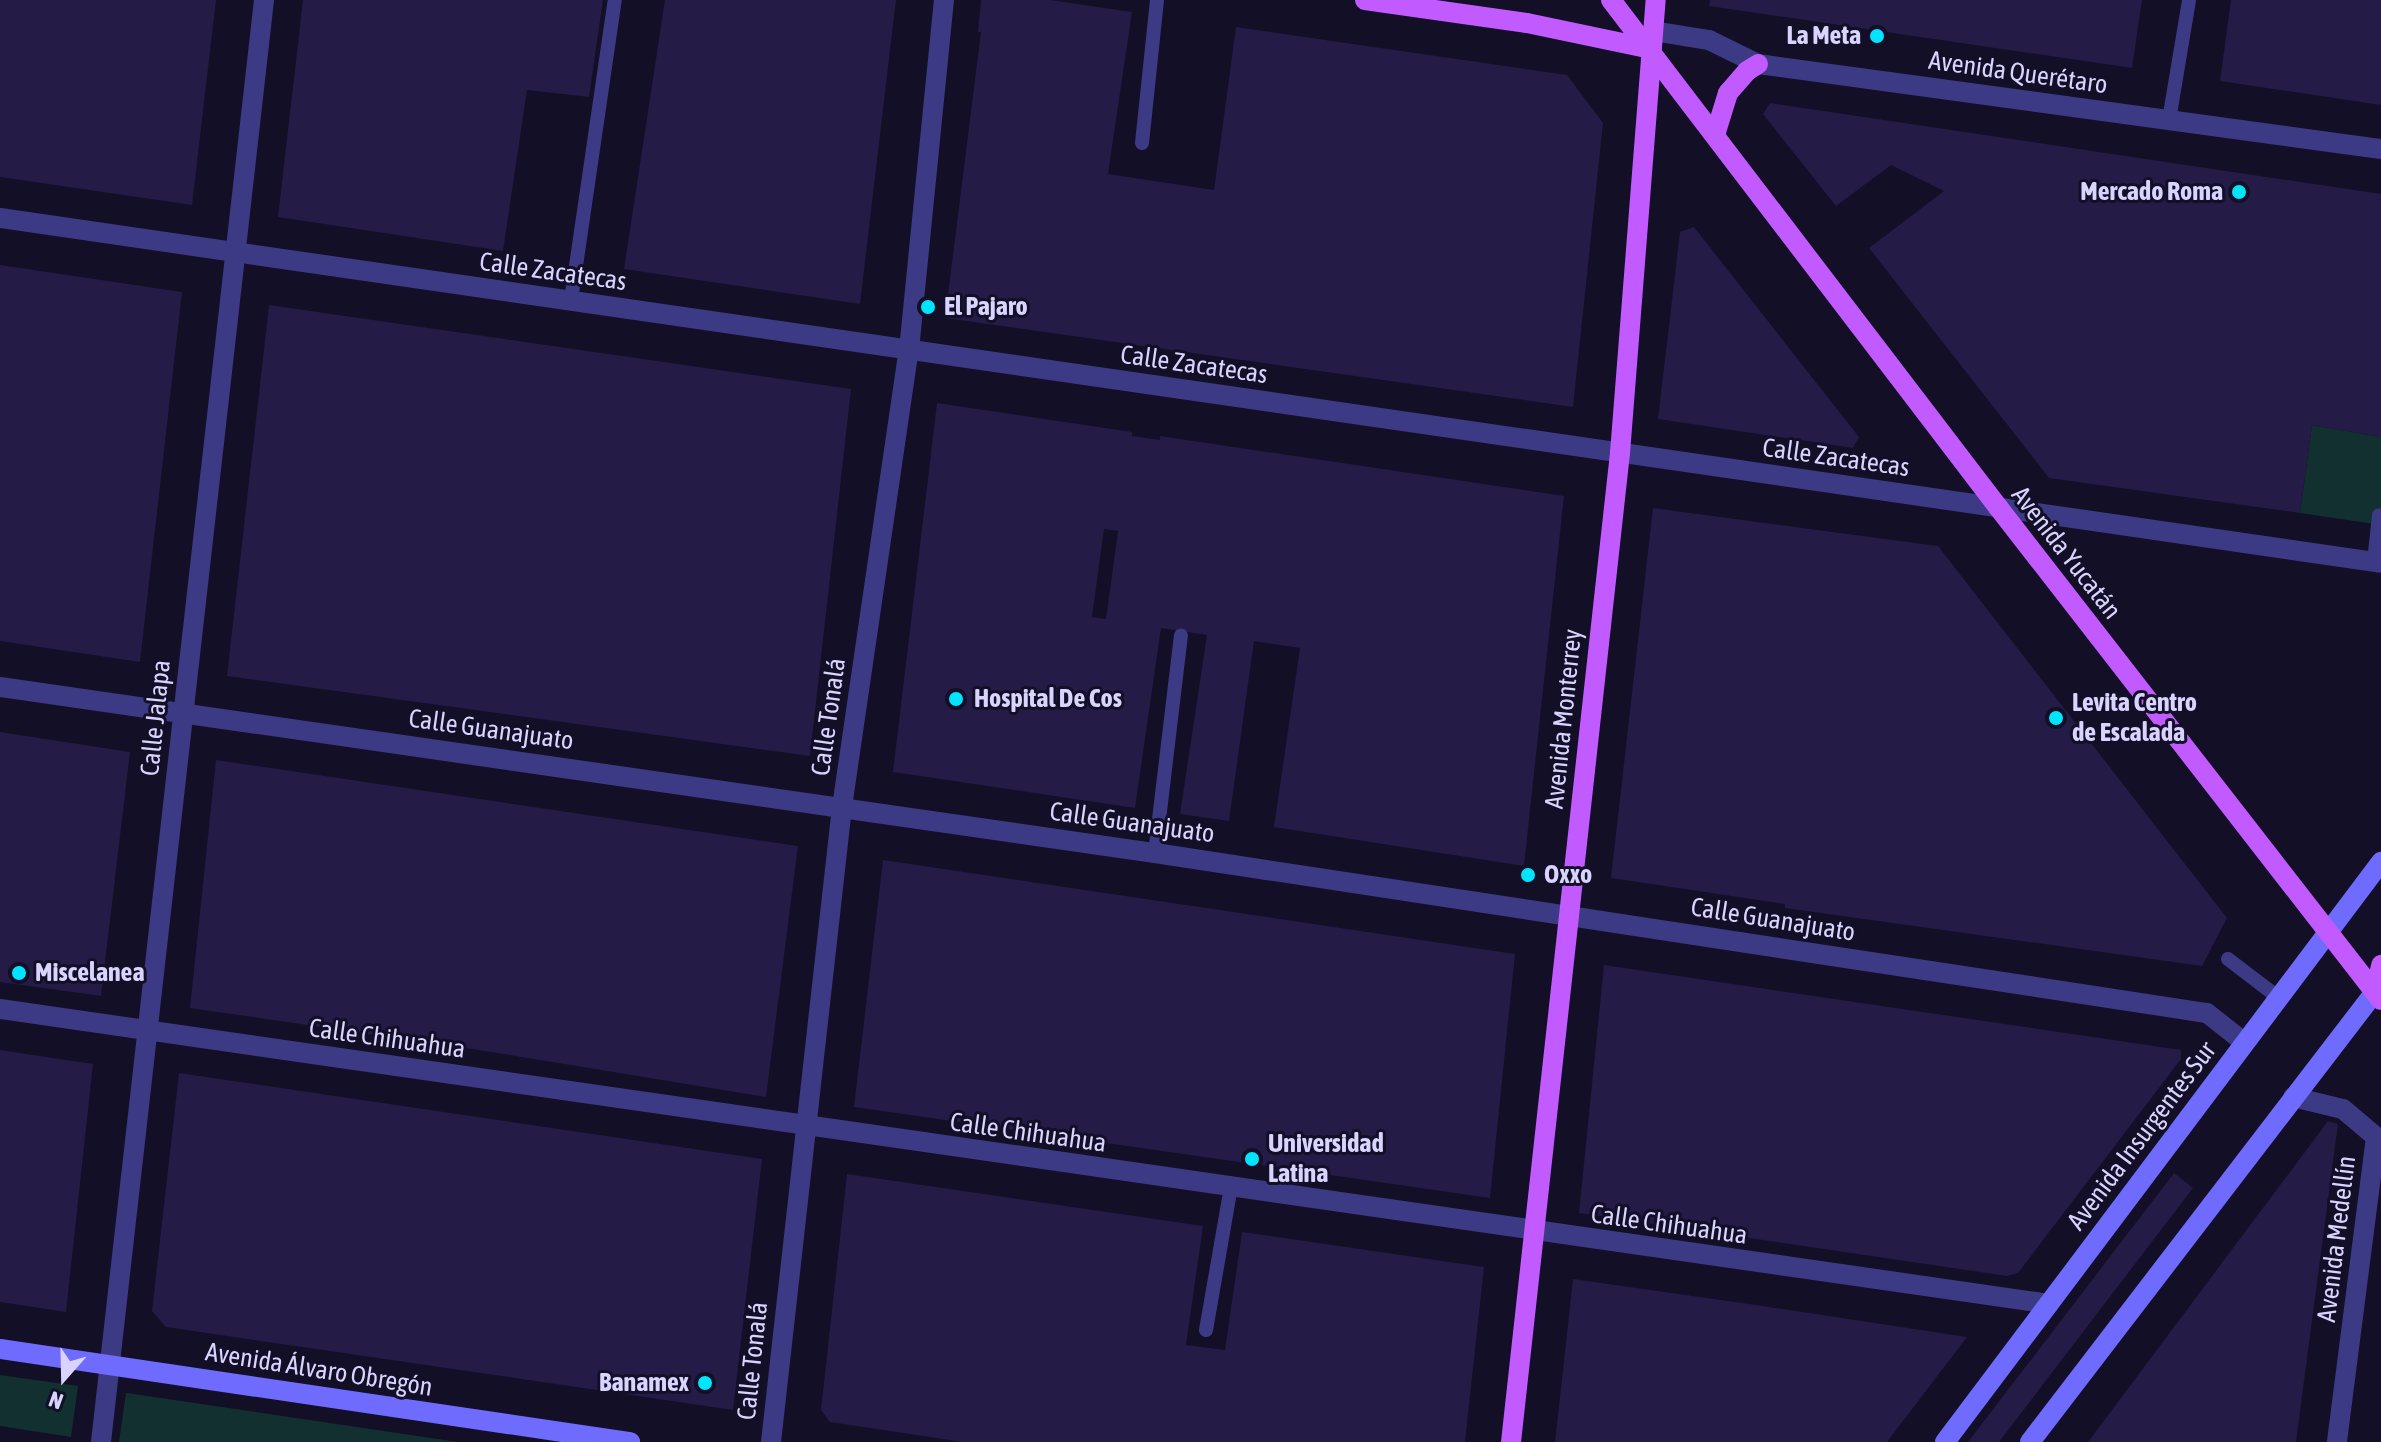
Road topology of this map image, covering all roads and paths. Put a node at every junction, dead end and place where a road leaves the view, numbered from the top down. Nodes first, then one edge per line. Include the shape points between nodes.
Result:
1 (264, 0) edge
2 (615, 0) edge
3 (944, 0) edge
4 (1157, 0) edge
5 (1365, 0) edge
6 (1611, 0) edge
7 (1656, 0) edge
8 (2189, 0) edge
9 (1652, 40) junction
10 (1758, 64) junction
11 (2169, 120) junction
12 (1715, 135) junction
13 (1142, 143) dead end
14 (2381, 149) edge
15 (0, 218) edge
16 (236, 251) junction
17 (571, 300) junction
18 (909, 350) junction
19 (1620, 453) junction
20 (1998, 507) junction
21 (2379, 515) edge
22 (2378, 562) edge
23 (1181, 636) dead end
24 (0, 687) edge
25 (182, 713) junction
26 (842, 807) junction
27 (1155, 853) junction
28 (2381, 862) edge
29 (1569, 914) junction
30 (2328, 933) junction
31 (2228, 959) dead end
32 (2381, 965) edge
33 (2379, 992) edge
34 (2279, 998) junction
35 (0, 1009) edge
36 (147, 1030) junction
37 (2245, 1043) junction
38 (2293, 1097) junction
39 (804, 1128) junction
40 (1231, 1187) junction
41 (1533, 1233) junction
42 (2049, 1304) junction
43 (1206, 1330) dead end
44 (0, 1349) edge
45 (109, 1364) junction
46 (101, 1442) edge
47 (630, 1442) edge
48 (771, 1442) edge
49 (1511, 1442) edge
50 (1945, 1442) edge
51 (2030, 1442) edge
52 (2337, 1442) edge

1 - 16 street, Calle Jalapa
2 - 17 lane
3 - 18 street, Calle Tonalá
4 - 13 lane
5 - 9 main road, Avenida Querétaro
6 - 9 main road
7 - 9 main road, Avenida Monterrey
8 - 11 lane
9 - 10 street, Avenida Querétaro via 1709,40
9 - 12 main road, Avenida Yucatán
9 - 19 main road, Avenida Monterrey
10 - 11 street, Avenida Querétaro
10 - 12 main road via 1728,93
11 - 14 street, Avenida Querétaro
12 - 20 main road, Avenida Yucatán
15 - 16 street, Calle Zacatecas
16 - 17 street, Calle Zacatecas
16 - 25 street, Calle Jalapa
17 - 18 street, Calle Zacatecas
18 - 19 street, Calle Zacatecas
18 - 26 street, Calle Tonalá
19 - 20 street, Calle Zacatecas
19 - 29 main road, Avenida Monterrey
20 - 22 street, Calle Zacatecas
20 - 30 main road, Avenida Yucatán
21 - 22 lane
23 - 27 lane
24 - 25 street, Calle Guanajuato
25 - 26 street, Calle Guanajuato
25 - 36 street, Calle Jalapa
26 - 27 street, Calle Guanajuato
26 - 39 street, Calle Tonalá
27 - 29 street, Calle Guanajuato
28 - 30 main road, Avenida Insurgentes Sur
29 - 37 street, Calle Guanajuato via 2207,1013
29 - 41 main road, Avenida Monterrey
30 - 33 main road, Avenida Yucatán
30 - 34 main road, Avenida Insurgentes Sur
31 - 34 lane
32 - 33 main road
33 - 38 main road
34 - 37 main road, Avenida Insurgentes Sur
35 - 36 street, Calle Chihuahua
36 - 39 street, Calle Chihuahua
36 - 45 street, Calle Jalapa
37 - 42 main road, Avenida Insurgentes Sur
38 - 51 main road
38 - 52 street, Avenida Medellín via 2343,1109 2376,1137
39 - 40 street, Calle Chihuahua
39 - 48 street, Calle Tonalá
40 - 41 street, Calle Chihuahua
40 - 43 lane
41 - 42 street, Calle Chihuahua
41 - 49 main road, Avenida Monterrey
42 - 50 main road, Avenida Insurgentes Sur
44 - 45 main road, Avenida Álvaro Obregón
45 - 46 street, Calle Jalapa
45 - 47 main road, Avenida Álvaro Obregón

